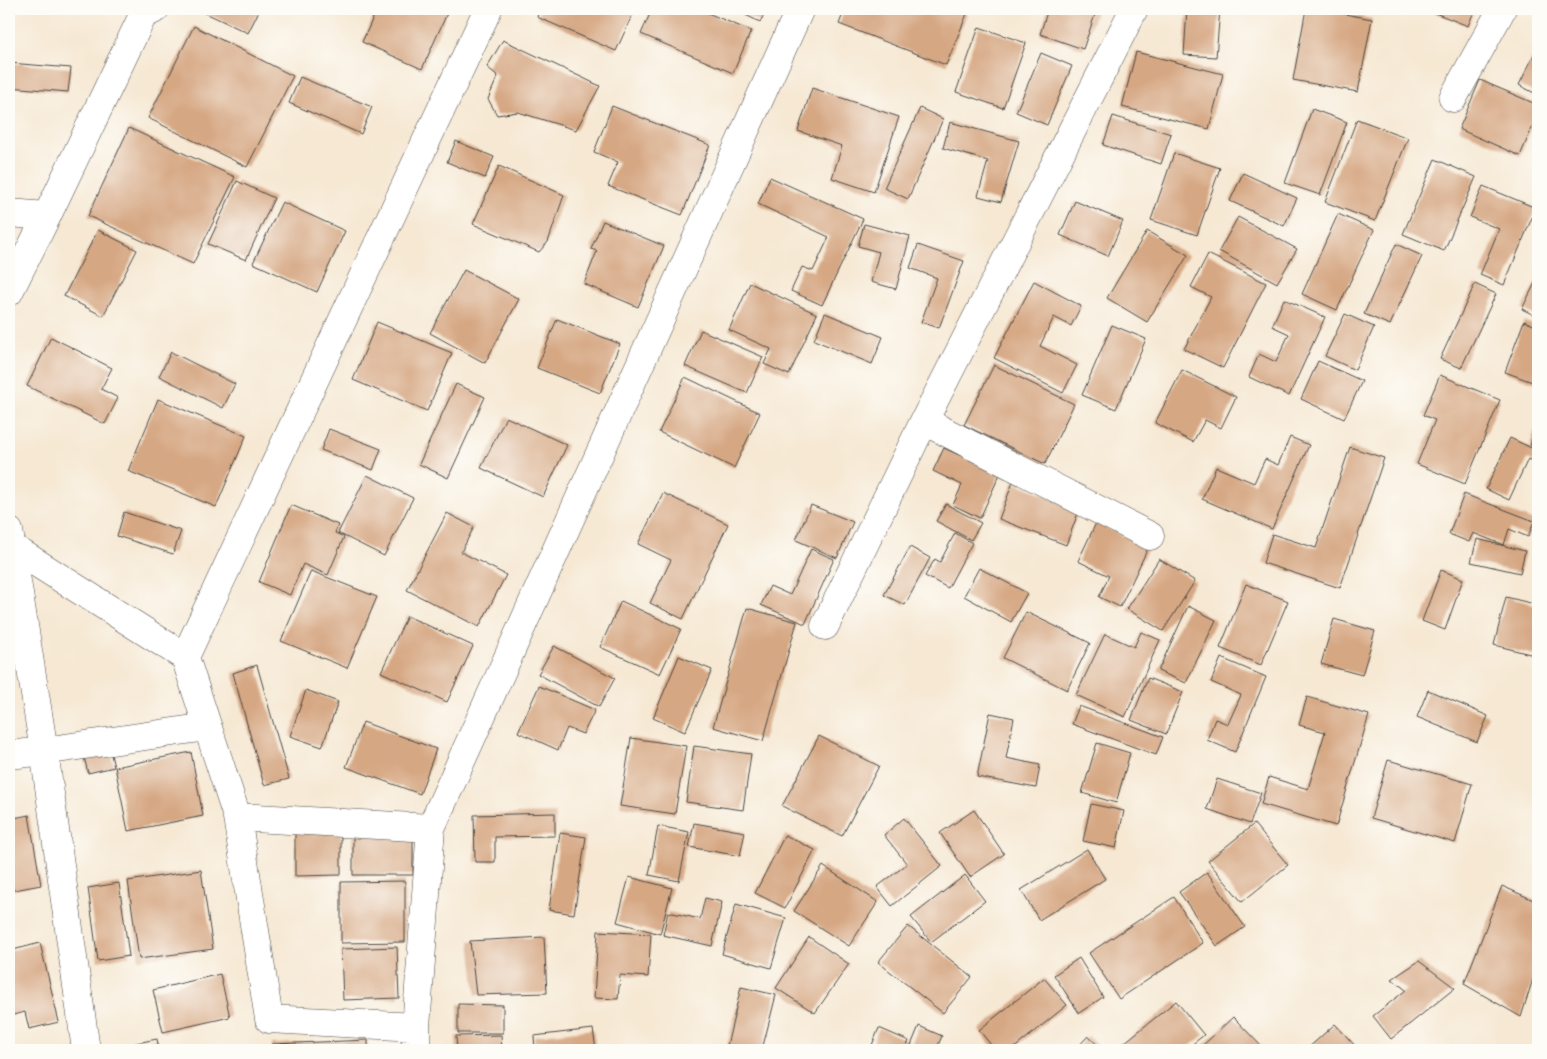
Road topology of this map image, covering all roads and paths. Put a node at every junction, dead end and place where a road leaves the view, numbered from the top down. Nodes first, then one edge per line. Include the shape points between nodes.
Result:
1 (155, 9) edge
2 (488, 9) edge
3 (800, 9) edge
4 (1134, 9) edge
5 (1502, 9) edge
6 (1454, 98) dead end
7 (9, 213) edge
8 (47, 216) junction
9 (9, 292) edge
10 (924, 421) junction
11 (1150, 536) dead end
12 (10, 538) edge
13 (825, 626) dead end
14 (185, 657) junction
15 (207, 727) junction
16 (44, 752) junction
17 (9, 755) edge
18 (236, 817) junction
19 (431, 828) junction
20 (416, 1039) edge
21 (86, 1050) edge

1 - 8 street via 143,16
2 - 14 street
3 - 19 street
4 - 10 street
5 - 6 street
7 - 8 street
8 - 9 street
10 - 11 street
10 - 13 street
12 - 14 street
12 - 16 street
14 - 15 street
15 - 16 street
15 - 18 street
16 - 17 street
16 - 21 street
18 - 19 street
18 - 20 street via 269,1019
19 - 20 street

